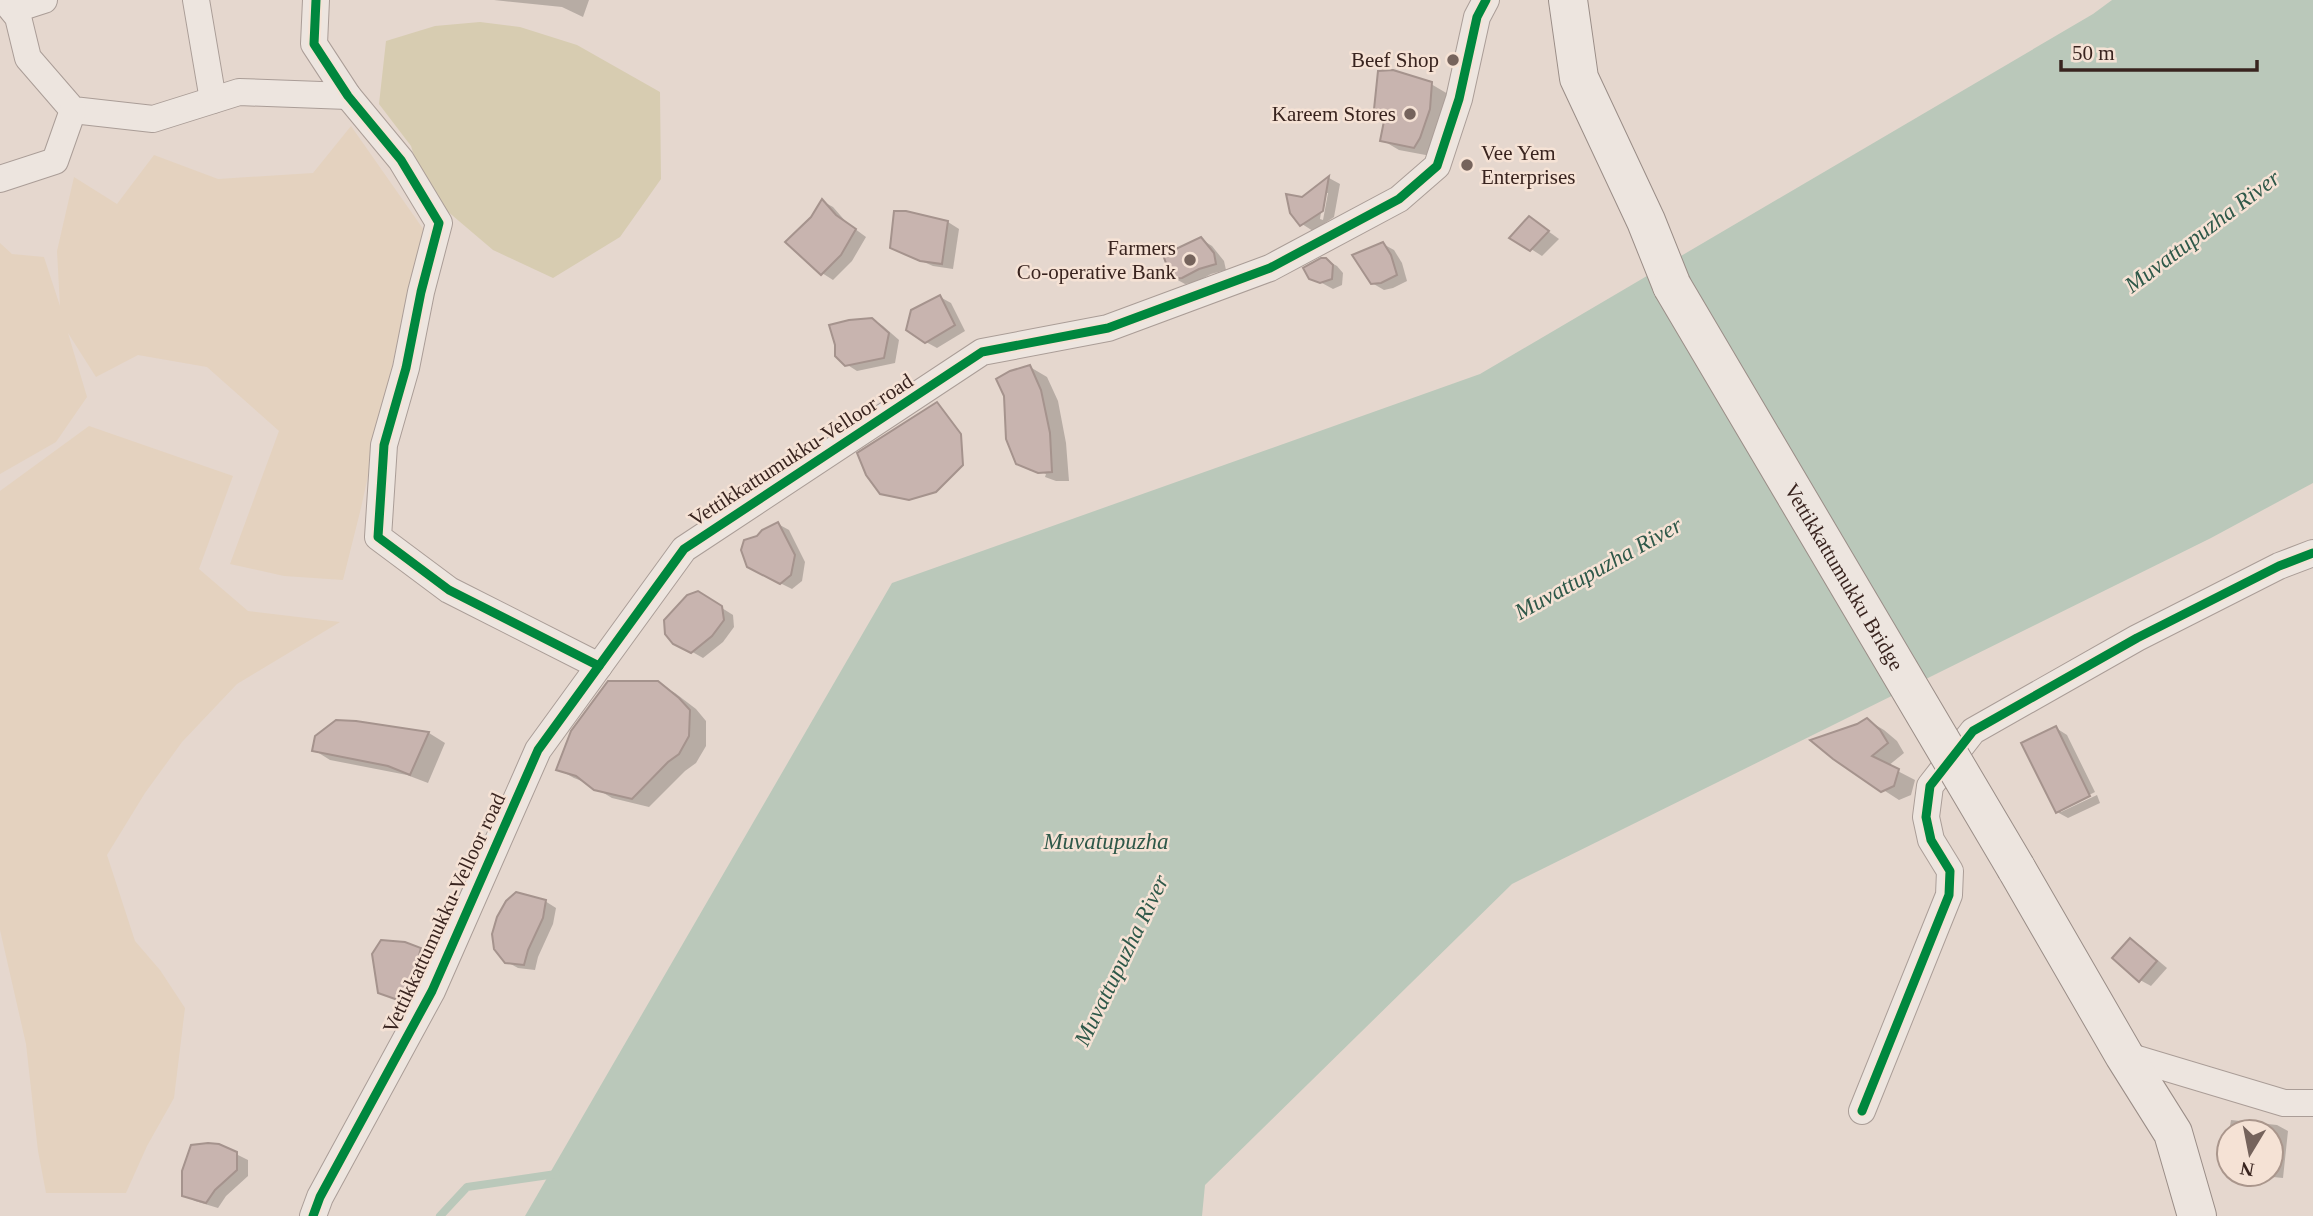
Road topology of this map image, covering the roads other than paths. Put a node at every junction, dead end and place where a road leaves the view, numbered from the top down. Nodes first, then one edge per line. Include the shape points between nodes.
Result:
1 (44, 0) edge
2 (196, 0) edge
3 (316, 0) edge
4 (1486, 0) edge
5 (1568, 0) edge
6 (8, 5) edge
7 (348, 96) junction
8 (213, 100) junction
9 (73, 110) junction
10 (0, 179) edge
11 (2313, 553) edge
12 (599, 666) junction
13 (2124, 1055) junction
14 (2313, 1104) edge
15 (1862, 1111) dead end
16 (313, 1216) edge
17 (2197, 1216) edge

1 - 6 street
2 - 8 street
3 - 7 street via 314,44
4 - 12 street, Vettikkattumukku-Velloor road via 1437,166 1399,199 1270,268 1108,328 982,352 684,549
5 - 13 main road, Vettikkattumukku Bridge, bridge via 1579,78 1672,286
6 - 9 street via 18,17 28,58
7 - 8 street via 239,92
7 - 12 street via 401,160 439,223 384,445 378,537 449,590
8 - 9 street via 153,119
9 - 10 street via 55,160
11 - 15 street via 2137,638 1973,731 1930,786 1926,817 1931,840 1950,871 1949,895
12 - 16 street, Vettikkattumukku-Velloor road via 538,750 432,990
13 - 14 street via 2284,1104
13 - 17 main road, Vettikkattumukku Bridge via 2173,1133

